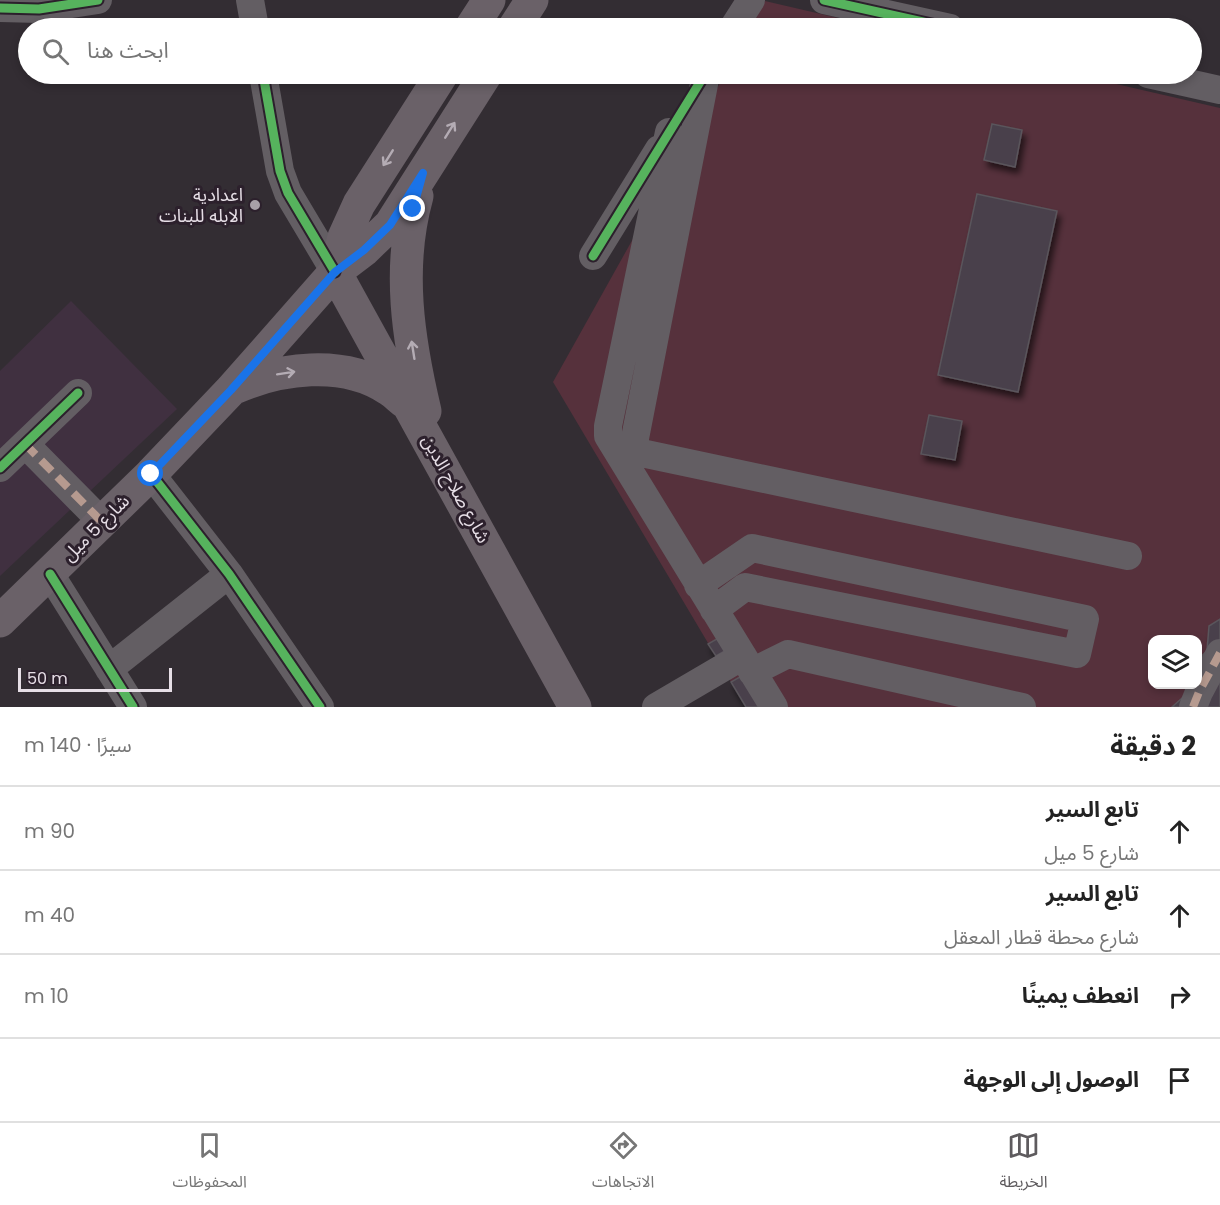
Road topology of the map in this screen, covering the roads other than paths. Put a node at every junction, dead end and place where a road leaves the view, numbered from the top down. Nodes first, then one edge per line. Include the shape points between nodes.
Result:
1 (98, 0) edge
2 (250, 0) edge
3 (489, 0) edge
4 (532, 0) edge
5 (751, 0) edge
6 (824, 0) edge
7 (0, 8) edge
8 (901, 8) edge
9 (253, 18) edge
10 (477, 18) edge
11 (520, 18) edge
12 (739, 18) edge
13 (926, 18) edge
14 (265, 84) edge
15 (436, 84) edge
16 (480, 84) edge
17 (700, 84) edge
18 (704, 84) edge
19 (1193, 84) edge
20 (1220, 90) edge
21 (669, 132) junction
22 (423, 173) junction
23 (592, 256) dead end
24 (335, 272) junction
25 (231, 390) junction
26 (78, 393) dead end
27 (411, 407) junction
28 (25, 444) junction
29 (433, 448) junction
30 (631, 461) junction
31 (0, 468) edge
32 (151, 474) junction
33 (102, 522) junction
34 (1128, 556) dead end
35 (50, 574) junction
36 (229, 574) junction
37 (699, 585) junction
38 (714, 610) junction
39 (0, 621) edge
40 (1220, 653) edge
41 (747, 664) junction
42 (110, 669) junction
43 (133, 707) edge
44 (320, 707) edge
45 (575, 707) edge
46 (656, 707) edge
47 (774, 707) edge
48 (1022, 707) edge
49 (1193, 707) edge

1 - 7 street via 39,9
2 - 9 street
3 - 10 main road
4 - 11 main road
5 - 12 street
6 - 8 street
8 - 13 street
14 - 24 street via 280,171 288,193
15 -> 24 main road via 359,204 344,237
22 -> 16 main road, شارع 5 ميل
17 - 21 street
18 - 30 street
19 - 20 street
21 - 23 street
21 - 30 street via 608,426 610,441
22 - 24 main road, شارع 5 ميل via 390,225
29 -> 22 main road via 413,353 406,285 408,233
24 - 25 main road, شارع 5 ميل
24 - 27 main road, شارع صلاح الدين
25 -> 27 main road via 256,378 327,370 371,380
25 - 32 main road, شارع 5 ميل
26 - 28 street
27 - 29 main road, شارع صلاح الدين
28 - 31 street
28 - 33 street
29 - 45 main road, شارع صلاح الدين
30 - 34 street
30 - 37 street
32 - 33 main road, شارع 5 ميل
32 - 36 street
33 - 35 main road, شارع 5 ميل
35 - 39 main road, شارع 5 ميل
35 - 42 street
36 - 42 street
36 - 44 street
37 - 38 street
37 - 38 street via 752,548 1085,619 1077,654 745,587
38 - 41 street
40 - 49 street
41 - 46 street
41 - 47 street
41 - 48 street via 788,654
42 - 43 street

